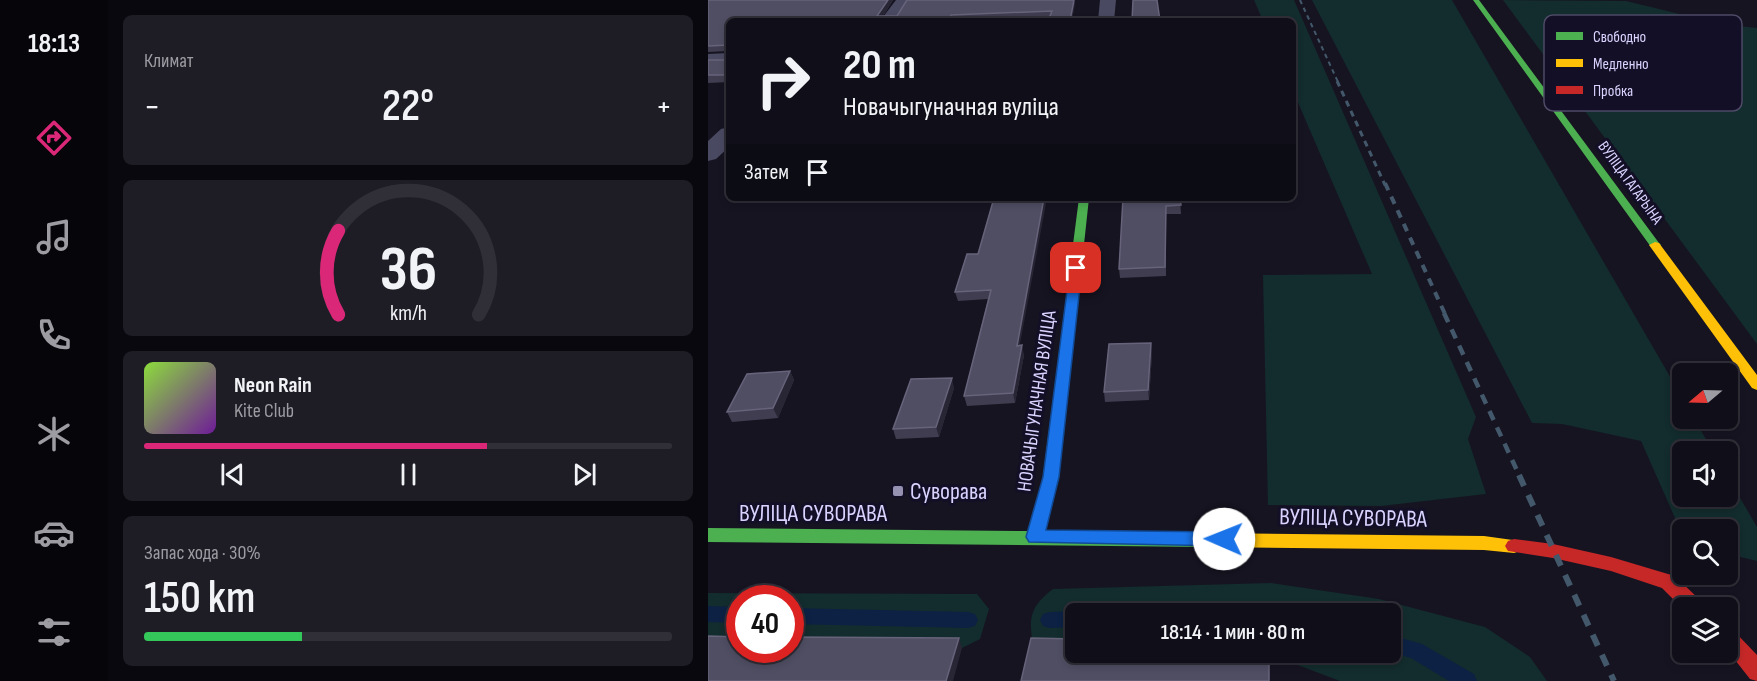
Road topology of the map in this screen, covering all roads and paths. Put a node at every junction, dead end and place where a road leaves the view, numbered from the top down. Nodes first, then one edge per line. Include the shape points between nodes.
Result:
1 (904, 0) edge
2 (1108, 0) edge
3 (1476, 0) edge
4 (890, 18) edge
5 (1106, 18) edge
6 (726, 59) edge
7 (708, 60) edge
8 (1544, 93) edge
9 (1557, 111) edge
10 (726, 137) edge
11 (708, 154) edge
12 (1084, 201) edge
13 (1757, 385) edge
14 (708, 535) edge
15 (1035, 537) junction
16 (1684, 597) edge
17 (1738, 647) edge
18 (1757, 672) edge

1 - 4 street
2 - 5 street
3 - 8 street, ВУЛІЦА ГАГАРЫНА
6 - 7 street
9 - 13 street, ВУЛІЦА ГАГАРЫНА
10 - 11 street
12 - 15 street, НОВАЧЫГУНАЧНАЯ ВУЛІЦА via 1051,477
14 - 15 street, ВУЛІЦА СУВОРАВА
15 - 16 street, ВУЛІЦА СУВОРАВА via 1484,543 1553,551 1611,564 1668,582
17 - 18 street

